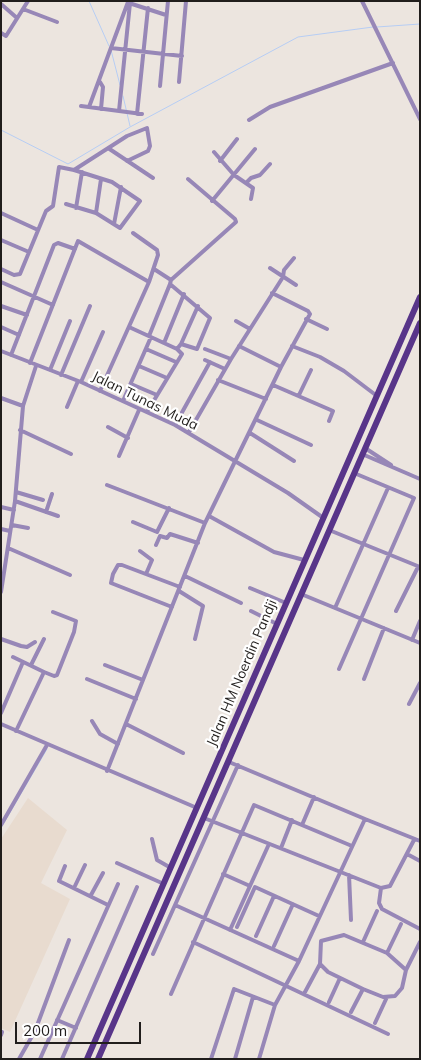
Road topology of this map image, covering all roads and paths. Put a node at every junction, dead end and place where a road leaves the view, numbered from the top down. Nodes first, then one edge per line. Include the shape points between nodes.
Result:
1 (28, 1) edge
2 (168, 1) edge
3 (186, 1) edge
4 (362, 1) edge
5 (129, 2) edge
6 (1, 4) edge
7 (148, 8) junction
8 (22, 9) junction
9 (166, 15) junction
10 (16, 18) junction
11 (57, 22) dead end
12 (1, 33) edge
13 (111, 49) junction
14 (125, 50) junction
15 (144, 52) junction
16 (163, 54) junction
17 (182, 56) junction
18 (392, 63) junction
19 (100, 82) junction
20 (179, 82) dead end
21 (160, 86) dead end
22 (81, 106) dead end
23 (89, 107) junction
24 (101, 109) junction
25 (120, 111) junction
26 (420, 119) edge
27 (249, 120) dead end
28 (237, 139) dead end
29 (108, 148) junction
30 (255, 149) dead end
31 (214, 152) dead end
32 (127, 161) junction
33 (220, 161) junction
34 (270, 164) dead end
35 (74, 170) junction
36 (82, 172) junction
37 (234, 175) junction
38 (102, 178) junction
39 (153, 178) dead end
40 (188, 180) dead end
41 (246, 183) junction
42 (121, 187) junction
43 (251, 199) dead end
44 (212, 201) junction
45 (66, 204) dead end
46 (76, 208) junction
47 (1, 213) edge
48 (96, 213) junction
49 (114, 224) junction
50 (38, 230) junction
51 (133, 233) dead end
52 (1, 240) edge
53 (75, 249) junction
54 (29, 252) junction
55 (294, 258) dead end
56 (270, 268) dead end
57 (1, 269) edge
58 (154, 269) junction
59 (283, 277) junction
60 (1, 282) edge
61 (149, 282) junction
62 (171, 282) junction
63 (296, 285) dead end
64 (272, 293) junction
65 (184, 294) junction
66 (34, 297) junction
67 (420, 297) edge
68 (52, 305) junction
69 (1, 306) edge
70 (90, 306) dead end
71 (198, 306) junction
72 (27, 316) junction
73 (306, 320) junction
74 (70, 321) dead end
75 (236, 321) dead end
76 (420, 323) edge
77 (1, 327) edge
78 (129, 327) junction
79 (250, 329) junction
80 (327, 329) dead end
81 (103, 332) dead end
82 (20, 335) junction
83 (150, 337) junction
84 (164, 343) junction
85 (182, 344) junction
86 (240, 346) junction
87 (292, 346) junction
88 (146, 349) junction
89 (177, 349) junction
90 (206, 349) dead end
91 (1, 352) edge
92 (11, 355) junction
93 (231, 359) junction
94 (176, 362) junction
95 (30, 364) junction
96 (36, 366) junction
97 (139, 366) junction
98 (281, 367) junction
99 (225, 369) junction
100 (50, 370) junction
101 (311, 370) dead end
102 (61, 375) junction
103 (167, 378) junction
104 (218, 380) junction
105 (79, 382) junction
106 (131, 384) junction
107 (273, 385) junction
108 (100, 392) junction
109 (299, 394) junction
110 (157, 395) junction
111 (377, 396) junction
112 (1, 398) edge
113 (266, 399) junction
114 (122, 401) junction
115 (23, 406) junction
116 (67, 407) dead end
117 (139, 410) junction
118 (147, 412) junction
119 (257, 420) junction
120 (329, 420) dead end
121 (175, 425) junction
122 (108, 427) dead end
123 (20, 430) junction
124 (189, 432) junction
125 (250, 433) junction
126 (128, 438) junction
127 (311, 445) dead end
128 (363, 451) junction
129 (71, 454) dead end
130 (119, 456) dead end
131 (294, 461) dead end
132 (237, 462) junction
133 (354, 473) junction
134 (420, 479) edge
135 (107, 485) dead end
136 (388, 488) junction
137 (16, 492) junction
138 (52, 494) dead end
139 (43, 500) dead end
140 (15, 501) junction
141 (1, 507) edge
142 (169, 508) junction
143 (14, 510) junction
144 (46, 512) junction
145 (58, 516) dead end
146 (209, 516) junction
147 (322, 517) junction
148 (133, 522) dead end
149 (205, 524) junction
150 (12, 525) junction
151 (28, 528) dead end
152 (1, 529) edge
153 (329, 530) junction
154 (10, 531) junction
155 (198, 543) junction
156 (365, 544) junction
157 (156, 545) dead end
158 (8, 548) junction
159 (140, 552) dead end
160 (389, 553) junction
161 (4, 560) edge
162 (304, 560) junction
163 (419, 567) edge
164 (3, 570) edge
165 (146, 574) junction
166 (70, 575) dead end
167 (185, 576) junction
168 (250, 588) dead end
169 (180, 589) junction
170 (1, 592) edge
171 (301, 594) junction
172 (241, 603) dead end
173 (286, 603) junction
174 (172, 607) junction
175 (335, 608) junction
176 (251, 611) dead end
177 (396, 611) dead end
178 (53, 612) dead end
179 (361, 619) junction
180 (420, 621) edge
181 (277, 624) junction
182 (384, 628) junction
183 (1, 639) edge
184 (44, 639) dead end
185 (195, 639) dead end
186 (412, 640) junction
187 (35, 642) dead end
188 (420, 643) edge
189 (13, 656) dead end
190 (23, 662) junction
191 (31, 665) junction
192 (105, 665) dead end
193 (338, 669) dead end
194 (44, 672) junction
195 (87, 679) dead end
196 (364, 679) dead end
197 (143, 680) junction
198 (420, 683) edge
199 (136, 699) junction
200 (409, 704) dead end
201 (1, 713) edge
202 (92, 721) dead end
203 (1, 724) edge
204 (126, 724) junction
205 (16, 731) junction
206 (118, 744) junction
207 (47, 745) junction
208 (183, 753) dead end
209 (219, 757) junction
210 (229, 761) junction
211 (238, 766) junction
212 (107, 771) junction
213 (314, 798) junction
214 (197, 809) junction
215 (204, 818) junction
216 (365, 819) junction
217 (292, 820) junction
218 (213, 821) junction
219 (1, 825) edge
220 (302, 825) junction
221 (241, 832) junction
222 (152, 839) dead end
223 (414, 840) junction
224 (420, 841) edge
225 (269, 844) junction
226 (352, 846) junction
227 (281, 848) junction
228 (407, 854) junction
229 (420, 861) edge
230 (117, 864) dead end
231 (65, 866) dead end
232 (85, 866) dead end
233 (171, 868) junction
234 (340, 872) junction
235 (103, 873) dead end
236 (223, 874) junction
237 (349, 875) junction
238 (118, 884) dead end
239 (164, 884) junction
240 (137, 886) dead end
241 (250, 886) junction
242 (74, 888) junction
243 (380, 888) junction
244 (91, 896) junction
245 (274, 896) junction
246 (293, 904) junction
247 (108, 905) junction
248 (175, 905) junction
249 (377, 912) dead end
250 (320, 916) junction
251 (204, 918) junction
252 (351, 920) dead end
253 (401, 924) dead end
254 (237, 928) dead end
255 (420, 929) edge
256 (230, 930) junction
257 (312, 932) junction
258 (256, 936) dead end
259 (69, 940) dead end
260 (321, 941) junction
261 (193, 942) junction
262 (363, 942) junction
263 (420, 942) edge
264 (148, 946) junction
265 (274, 946) dead end
266 (387, 953) junction
267 (299, 960) junction
268 (320, 964) junction
269 (406, 970) junction
270 (340, 978) junction
271 (284, 986) junction
272 (363, 989) junction
273 (305, 992) dead end
274 (171, 994) dead end
275 (253, 997) junction
276 (387, 997) junction
277 (329, 1002) dead end
278 (275, 1005) junction
279 (351, 1012) dead end
280 (57, 1020) junction
281 (374, 1024) dead end
282 (76, 1028) junction
283 (388, 1034) dead end
284 (20, 1059) edge
285 (40, 1059) edge
286 (62, 1059) edge
287 (87, 1059) edge
288 (98, 1059) edge
289 (211, 1059) edge
290 (235, 1059) edge
291 (260, 1059) edge

1 - 8 street
2 - 9 street
3 - 17 street
4 - 18 street
5 - 7 street
5 - 13 street
5 - 14 street
6 - 10 street
7 - 9 street
7 - 15 street
8 - 10 street
8 - 11 street
9 - 16 street
10 - 12 street via 6,36
13 - 14 street
13 - 19 street
14 - 15 street
14 - 25 street
15 - 16 street
15 - 25 street via 139,114
16 - 17 street
16 - 21 street
17 - 20 street
18 - 26 street
18 - 27 street via 270,107
19 - 23 street
19 - 24 street via 103,87
22 - 23 street
23 - 24 street
24 - 25 street
28 - 33 street
29 - 32 street
29 - 32 street via 148,128 148,152
29 - 35 street
30 - 37 street
31 - 33 street
32 - 39 street
33 - 37 street
34 - 41 street
35 - 36 street
35 - 50 street via 59,167 53,206 46,211
36 - 38 street
36 - 46 street
37 - 41 street
37 - 44 street
38 - 42 street
38 - 48 street
40 - 44 street
41 - 43 street via 254,190
42 - 49 street
42 - 49 street via 140,201 122,227
44 - 62 street via 236,223
45 - 46 street
46 - 48 street
47 - 50 street
48 - 49 street
50 - 54 street
51 - 58 street via 157,250
52 - 54 street
53 - 61 street via 78,241
53 - 66 street via 55,244
53 - 68 street
54 - 57 street via 18,274
55 - 59 street via 284,270
56 - 59 street
58 - 61 street
58 - 62 street
59 - 63 street
59 - 64 street
60 - 66 street
61 - 78 street
62 - 65 street
62 - 83 street
64 - 73 street via 309,311
64 - 79 street
65 - 71 street
65 - 84 street
66 - 68 street
66 - 72 street
67 - 111 main road, Jalan HM Noerdin Pandji
68 - 95 street
69 - 72 street
70 - 102 street
71 - 85 street
71 - 85 street via 211,320 196,349
72 - 82 street
73 - 80 street
73 - 87 street
74 - 100 street
75 - 79 street
76 - 128 main road, Jalan HM Noerdin Pandji
77 - 82 street
78 - 83 street
78 - 108 street
79 - 86 street
81 - 105 street
82 - 92 street
83 - 84 street
83 - 88 street
84 - 89 street
85 - 89 street
86 - 93 street
86 - 98 street
87 - 98 street
87 - 111 street via 354,377
88 - 94 street
88 - 97 street
89 - 94 street via 182,352
90 - 93 street
91 - 92 street, Jalan Tunas Muda
92 - 95 street, Jalan Tunas Muda
93 - 99 street
94 - 103 street
95 - 96 street, Jalan Tunas Muda
96 - 100 street, Jalan Tunas Muda
96 - 115 street
97 - 103 street
97 - 106 street
98 - 107 street
99 - 104 street
99 - 121 street via 208,361
100 - 102 street, Jalan Tunas Muda
101 - 109 street
102 - 105 street, Jalan Tunas Muda
103 - 110 street
104 - 113 street
104 - 124 street
105 - 108 street, Jalan Tunas Muda
105 - 116 street
106 - 110 street
106 - 114 street
107 - 109 street
107 - 113 street
108 - 114 street, Jalan Tunas Muda
109 - 120 street via 333,411
110 - 118 street
111 - 147 main road, Jalan HM Noerdin Pandji
112 - 115 street
113 - 119 street
114 - 117 street, Jalan Tunas Muda
115 - 123 street
117 - 118 street, Jalan Tunas Muda
117 - 126 street
118 - 121 street, Jalan Tunas Muda
119 - 125 street
119 - 127 street
121 - 124 street, Jalan Tunas Muda
122 - 126 street
123 - 129 street
123 - 137 street
124 - 132 street, Jalan Tunas Muda
125 - 131 street
125 - 132 street
126 - 130 street
128 - 133 main road, Jalan HM Noerdin Pandji
128 - 134 street
132 - 146 street
132 - 147 street, Jalan Tunas Muda
133 - 136 street
133 - 153 main road, Jalan HM Noerdin Pandji
135 - 142 street
136 - 156 street
136 - 160 street via 414,498
137 - 139 street
137 - 140 street
138 - 144 street
140 - 143 street
140 - 144 street
141 - 143 street
142 - 148 street via 157,532
142 - 149 street
143 - 150 street
144 - 145 street
146 - 149 street
146 - 162 street via 274,552
147 - 162 main road, Jalan HM Noerdin Pandji
149 - 155 street
150 - 151 street
150 - 154 street
152 - 154 street
153 - 156 street
153 - 171 main road, Jalan HM Noerdin Pandji
154 - 158 street
155 - 157 street via 170,534 167,538 160,536
155 - 167 street
156 - 160 street
156 - 175 street
158 - 161 street
158 - 166 street
159 - 165 street via 152,560
160 - 163 street
160 - 179 street
161 - 164 street
162 - 173 main road, Jalan HM Noerdin Pandji
163 - 177 street
164 - 170 street
165 - 169 street
165 - 174 street via 118,565 111,582
167 - 169 street
167 - 172 street
168 - 173 street
169 - 174 street
169 - 185 street via 203,606
171 - 175 street
171 - 210 main road, Jalan HM Noerdin Pandji
173 - 181 main road, Jalan HM Noerdin Pandji
174 - 197 street
175 - 179 street
176 - 181 street
178 - 194 street via 77,623 57,675
179 - 182 street
179 - 193 street
180 - 186 street
181 - 209 main road, Jalan HM Noerdin Pandji
182 - 186 street
182 - 196 street
183 - 187 street via 27,647
184 - 191 street
186 - 188 street
189 - 190 street
190 - 191 street
190 - 201 street
191 - 194 street
192 - 197 street
194 - 205 street
195 - 199 street
197 - 199 street
198 - 200 street
199 - 204 street
202 - 206 street via 100,734
203 - 205 street
204 - 206 street
204 - 208 street
205 - 207 street
206 - 212 street
207 - 212 street
207 - 219 street
209 - 210 main road
209 - 214 main road, Jalan HM Noerdin Pandji
210 - 211 street
210 - 215 main road, Jalan HM Noerdin Pandji
211 - 213 street
211 - 218 street
212 - 214 street
213 - 216 street
213 - 220 street
214 - 233 main road, Jalan HM Noerdin Pandji
215 - 218 street
215 - 264 main road, Jalan HM Noerdin Pandji
216 - 223 street
216 - 226 street
217 - 220 street
217 - 221 street via 254,805
217 - 227 street
218 - 221 street
218 - 248 street
220 - 226 street
221 - 225 street
221 - 236 street
222 - 233 street via 157,860
223 - 224 street
223 - 228 street
225 - 227 street
225 - 241 street
226 - 234 street
227 - 234 street
228 - 229 street
228 - 243 street via 390,886
230 - 239 street
231 - 242 street via 58,880
232 - 242 street
233 - 239 main road, Jalan HM Noerdin Pandji
234 - 237 street
234 - 250 street
235 - 244 street
236 - 241 street
236 - 251 street
237 - 243 street
237 - 252 street
238 - 247 street
239 - 287 main road, Jalan HM Noerdin Pandji
240 - 282 street
241 - 256 street
242 - 244 street
243 - 255 street via 382,909
244 - 247 street
245 - 246 street
245 - 254 street via 255,888
245 - 258 street
246 - 250 street
246 - 265 street
247 - 280 street
248 - 251 street
248 - 264 street via 154,951
249 - 262 street
250 - 257 street
251 - 256 street
251 - 261 street
253 - 266 street
256 - 267 street
257 - 260 street
257 - 267 street
259 - 284 street via 35,1031
260 - 262 street via 344,935
260 - 268 street
261 - 271 street
261 - 274 street
262 - 266 street
263 - 269 street
264 - 288 main road, Jalan HM Noerdin Pandji
266 - 269 street
267 - 271 street
268 - 270 street
268 - 273 street
269 - 276 street via 402,988 395,996
270 - 272 street
270 - 277 street
271 - 278 street
271 - 283 street
272 - 276 street
272 - 279 street
275 - 278 street
275 - 289 street via 233,990
275 - 290 street
276 - 281 street
278 - 291 street
280 - 282 street
280 - 285 street
282 - 286 street

